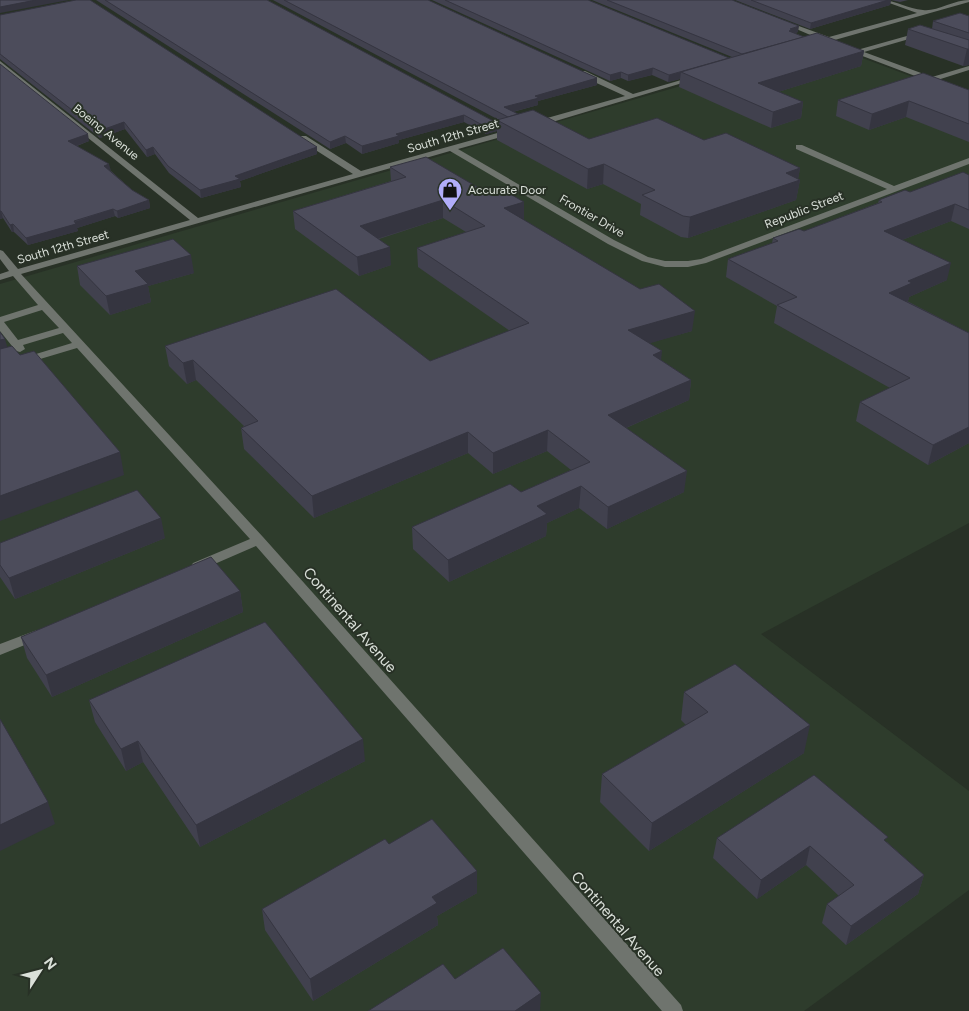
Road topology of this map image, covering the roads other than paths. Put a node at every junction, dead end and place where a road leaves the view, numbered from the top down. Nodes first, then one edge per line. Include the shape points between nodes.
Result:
1 (884, 0) edge
2 (969, 0) edge
3 (936, 10) junction
4 (924, 13) junction
5 (952, 15) edge
6 (778, 20) edge
7 (881, 25) junction
8 (930, 31) edge
9 (914, 36) junction
10 (925, 38) edge
11 (828, 40) junction
12 (809, 46) edge
13 (857, 52) junction
14 (0, 63) edge
15 (969, 68) edge
16 (573, 69) edge
17 (706, 75) edge
18 (932, 80) junction
19 (941, 83) edge
20 (632, 96) junction
21 (551, 120) junction
22 (567, 128) edge
23 (295, 133) edge
24 (799, 146) dead end
25 (450, 148) junction
26 (969, 161) edge
27 (936, 173) junction
28 (360, 174) junction
29 (952, 181) edge
30 (894, 189) junction
31 (197, 221) junction
32 (0, 253) edge
33 (645, 259) joint
34 (16, 273) junction
35 (0, 277) edge
36 (44, 306) junction
37 (0, 320) edge
38 (0, 324) edge
39 (66, 329) junction
40 (16, 344) junction
41 (80, 344) junction
42 (28, 359) junction
43 (0, 368) edge
44 (258, 540) junction
45 (187, 571) edge
46 (53, 628) edge
47 (0, 650) edge
48 (674, 1011) edge

1 - 4 street
2 - 3 street
3 - 4 street
3 - 5 street
4 - 7 street
6 - 11 street
7 - 9 street
7 - 11 street
8 - 9 street
9 - 10 street
9 - 13 street
11 - 12 street
11 - 13 street
13 - 18 street
14 - 31 street, Boeing Avenue
15 - 18 street
16 - 20 street
17 - 20 street, South 12th Street
18 - 19 street
20 - 21 street, South 12th Street
21 - 22 street
21 - 25 street, South 12th Street
23 - 28 street
24 - 30 street
25 - 28 street, South 12th Street
25 - 33 street, Frontier Drive
26 - 27 street, Republic Street
27 - 29 street
27 - 30 street, Republic Street
28 - 31 street, South 12th Street
30 - 33 street, Republic Street via 703,261 666,264
31 - 34 street, South 12th Street
32 - 34 street, Continental Avenue
34 - 35 street, South 12th Street
34 - 36 street, Continental Avenue
36 - 37 street
36 - 39 street, Continental Avenue
38 - 40 street
39 - 40 street
39 - 41 street, Continental Avenue
40 - 42 street
41 - 42 street
41 - 44 street, Continental Avenue
42 - 43 street
44 - 45 street
44 - 48 street, Continental Avenue
46 - 47 street

